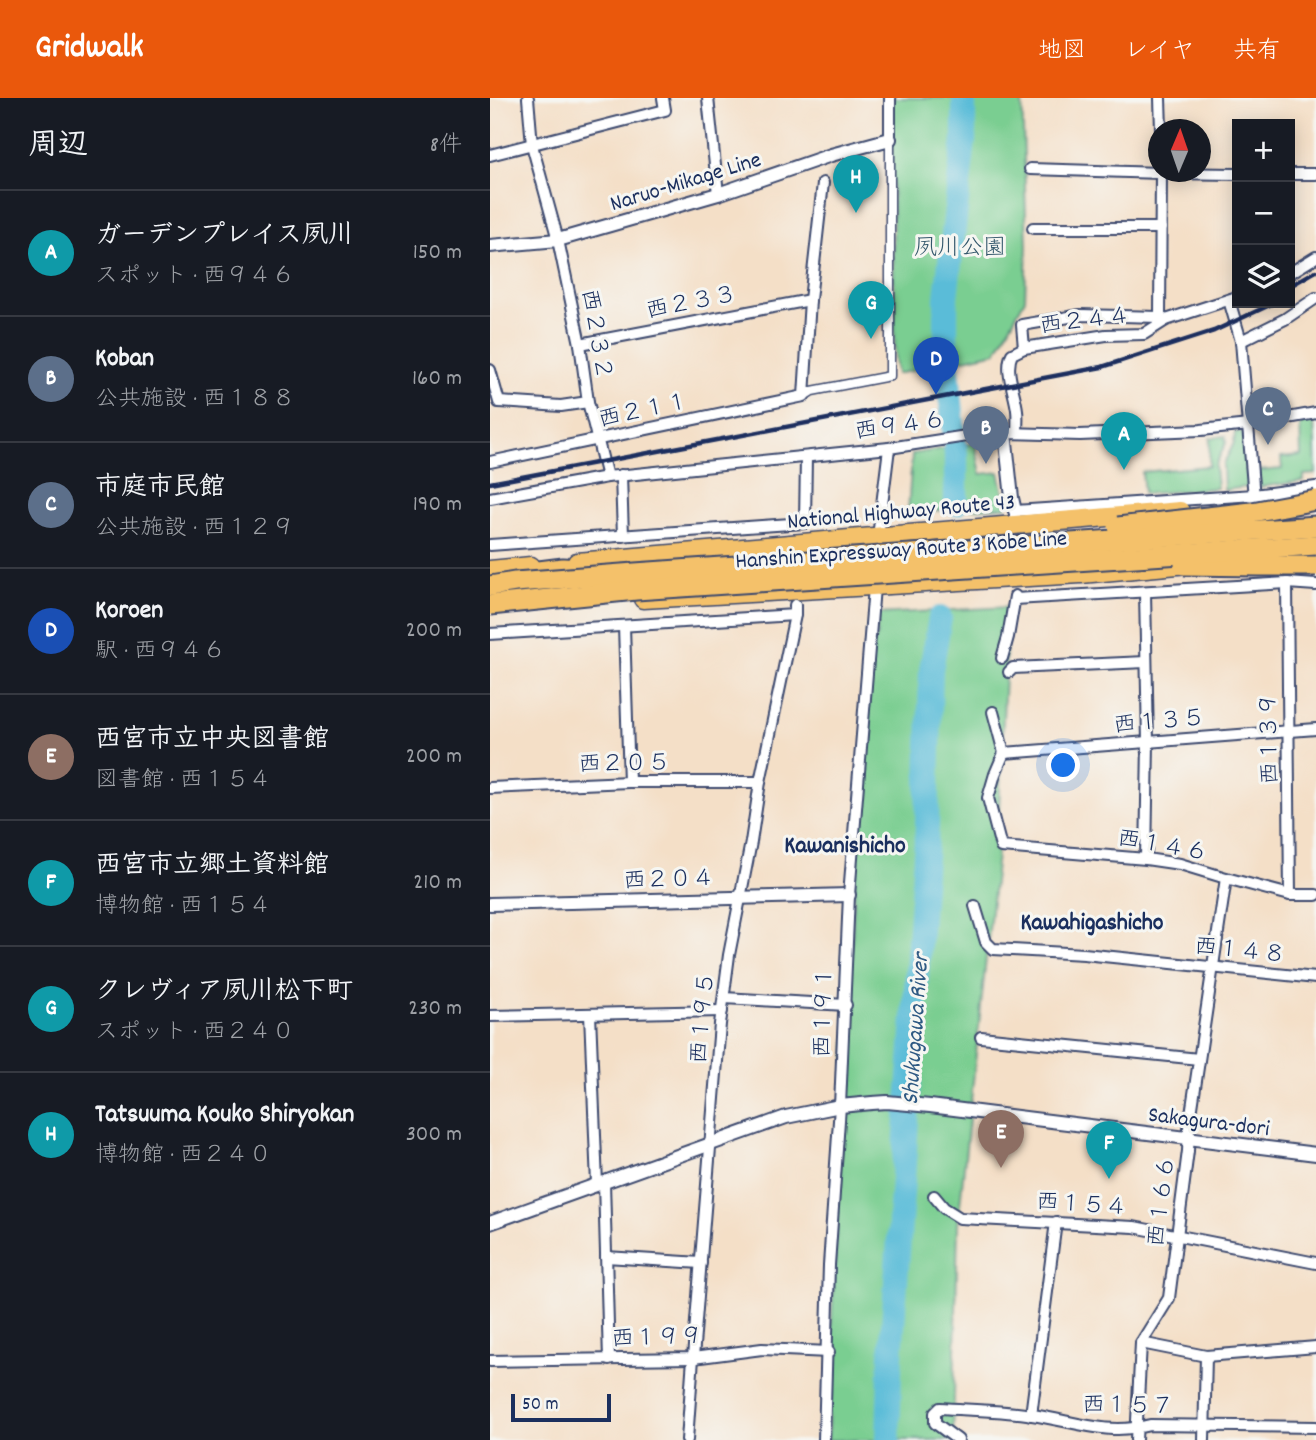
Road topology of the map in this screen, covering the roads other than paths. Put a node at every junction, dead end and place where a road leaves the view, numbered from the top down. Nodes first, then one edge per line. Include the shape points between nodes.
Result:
1 (528, 98) edge
2 (663, 98) edge
3 (708, 98) edge
4 (890, 98) edge
5 (1160, 98) edge
6 (1161, 119) edge
7 (890, 139) junction
8 (532, 145) junction
9 (490, 155) edge
10 (1030, 169) dead end
11 (1148, 172) edge
12 (1211, 173) edge
13 (1232, 174) edge
14 (1295, 174) edge
15 (1316, 174) edge
16 (1161, 182) edge
17 (823, 183) dead end
18 (718, 194) junction
19 (1033, 228) dead end
20 (1161, 228) junction
21 (558, 240) junction
22 (490, 246) edge
23 (1316, 257) edge
24 (1295, 269) edge
25 (1232, 298) edge
26 (1316, 298) edge
27 (810, 300) junction
28 (1235, 308) edge
29 (1163, 318) junction
30 (1241, 341) junction
31 (580, 344) junction
32 (1024, 348) junction
33 (490, 370) edge
34 (808, 393) junction
35 (588, 402) junction
36 (1316, 413) edge
37 (1249, 425) junction
38 (1011, 433) junction
39 (597, 441) junction
40 (889, 448) junction
41 (806, 457) junction
42 (490, 462) edge
43 (621, 475) junction
44 (607, 477) junction
45 (1316, 486) edge
46 (490, 498) edge
47 (1254, 500) junction
48 (1316, 501) edge
49 (1015, 514) joint
50 (879, 524) junction
51 (1316, 526) edge
52 (623, 536) junction
53 (490, 545) edge
54 (1316, 545) edge
55 (1046, 553) junction
56 (1316, 554) edge
57 (1259, 557) junction
58 (1316, 566) edge
59 (490, 570) edge
60 (635, 573) junction
61 (490, 577) edge
62 (1287, 583) junction
63 (1316, 585) edge
64 (490, 586) edge
65 (874, 587) junction
66 (1145, 592) junction
67 (490, 605) edge
68 (490, 611) edge
69 (624, 626) junction
70 (490, 634) edge
71 (1002, 658) dead end
72 (1146, 662) junction
73 (1009, 672) dead end
74 (993, 712) dead end
75 (1316, 729) edge
76 (1289, 730) junction
77 (1148, 743) junction
78 (1004, 753) junction
79 (629, 782) junction
80 (760, 782) junction
81 (490, 788) edge
82 (1146, 859) junction
83 (1226, 878) junction
84 (851, 894) junction
85 (1290, 895) junction
86 (1316, 895) edge
87 (739, 897) junction
88 (490, 904) edge
89 (975, 906) dead end
90 (1212, 968) junction
91 (1316, 978) edge
92 (724, 998) junction
93 (845, 1004) junction
94 (722, 1011) junction
95 (590, 1014) junction
96 (490, 1016) edge
97 (981, 1037) dead end
98 (1199, 1059) junction
99 (843, 1099) junction
100 (1189, 1139) junction
101 (711, 1143) junction
102 (1316, 1154) edge
103 (600, 1183) junction
104 (934, 1196) dead end
105 (1056, 1222) junction
106 (490, 1223) edge
107 (1176, 1237) junction
108 (606, 1257) junction
109 (701, 1263) junction
110 (1316, 1263) edge
111 (1141, 1343) junction
112 (1316, 1347) edge
113 (827, 1352) junction
114 (1206, 1356) junction
115 (693, 1359) junction
116 (609, 1360) junction
117 (490, 1361) edge
118 (1031, 1415) junction
119 (1204, 1426) junction
120 (1316, 1427) edge
121 (1136, 1434) edge
122 (687, 1440) edge
123 (824, 1440) edge
124 (958, 1440) edge
125 (1204, 1440) edge

1 - 8 street, 西２３２
2 - 8 street via 665,110
3 - 18 street
4 - 7 street
5 - 6 street
7 - 18 street, Naruo-Mikage Line
7 - 34 street, 西２１１ via 890,376
8 - 9 street
8 - 21 street, 西２３２
10 - 11 street
12 - 13 street
14 - 15 street
16 - 20 street
17 - 27 street
18 - 21 street, Naruo-Mikage Line
19 - 20 street
20 - 29 street
21 - 22 street, Naruo-Mikage Line
21 - 31 street, 西２３２
23 - 24 street
25 - 29 street, 西２４４
26 - 30 street
27 - 31 street, 西２３３
27 - 34 street
28 - 30 street
29 - 32 street, 西２４４ via 1144,334
29 - 32 street via 1081,315 1022,325
30 - 37 street
31 - 35 street, 西２３２
32 - 38 street, 西２４４ via 1009,360 1017,411
33 - 35 street via 499,402 561,406
34 - 39 street, 西２１１
35 - 39 street, 西２３２
36 - 37 street, 西９４６
37 - 38 street, 西９４６ via 1080,435
37 - 47 street
38 - 40 street, 西９４６
38 - 49 street
39 - 42 street, 西２１１
39 - 44 street, 西２３２
40 - 41 street, 西９４６
40 - 50 street
41 - 43 street, 西９４６
41 - 52 street via 805,523
43 - 44 street, 西９４６
43 - 52 street
44 - 46 street, 西９４６
45 - 47 street
47 - 48 highway, National Highway Route 43
47 - 49 street
47 - 50 highway, National Highway Route 43
47 - 57 street
48 - 55 highway, bridge via 1100,529
50 - 59 highway, National Highway Route 43
51 - 55 highway, Hanshin Expressway Route 3 Kobe Line, bridge
52 - 53 street
54 - 55 highway, Hanshin Expressway Route 3 Kobe Line, bridge
55 - 58 highway, bridge
55 - 60 highway, Hanshin Expressway Route 3 Kobe Line, bridge
55 - 67 highway, Hanshin Expressway Route 3 Kobe Line, bridge
56 - 57 highway
57 - 65 highway
60 - 61 highway, bridge via 563,568
60 - 64 highway, Hanshin Expressway Route 3 Kobe Line, bridge
62 - 63 street
62 - 66 street
62 - 76 street, 西１３９
65 - 68 highway
65 - 84 street, 西１９１
66 - 71 street via 1015,598
66 - 72 street
69 - 70 street
69 - 79 street
69 - 80 street, 西１９５ via 795,610
72 - 73 street via 1013,668
72 - 77 street
74 - 78 street
75 - 76 street, 西１３５
76 - 77 street, 西１３５
76 - 85 street, 西１３９
77 - 78 street, 西１３５
77 - 82 street
78 - 82 street, 西１４６ via 988,798 1001,847
79 - 80 street, 西２０５
79 - 81 street, 西２０５
80 - 87 street, 西１９５
82 - 83 street, 西１４６
83 - 85 street, 西１４６
83 - 90 street, 西１６６
84 - 87 street, 西２０４
84 - 93 street, 西１９１
85 - 86 street, 西１４６
87 - 88 street, 西２０４
87 - 92 street, 西１９５
89 - 90 street, 西１４８ via 986,942 993,949
90 - 91 street, 西１４８
90 - 98 street, 西１６６
92 - 93 street
92 - 94 street, 西１９５
93 - 99 street, 西１９１
94 - 95 street
94 - 101 street, 西１９５
95 - 96 street
95 - 103 street
97 - 98 street
98 - 100 street, 西１６６
99 - 100 street, Sakagura-dori
99 - 101 street, Sakagura-dori
99 - 113 street, 西１９１
100 - 102 street, Sakagura-dori
100 - 107 street, 西１６６
101 - 103 street, Sakagura-dori
101 - 109 street, 西１９５
103 - 106 street, Sakagura-dori
103 - 108 street
104 - 105 street, 西１５４ via 960,1218
105 - 107 street, 西１５４ via 1134,1227
105 - 118 street
107 - 110 street, 西１５４
107 - 111 street, 西１６６ via 1169,1298
108 - 109 street
108 - 116 street
109 - 115 street, 西１９５
111 - 114 street
111 - 121 street, 西１６６
112 - 114 street
113 - 115 street, 西１９９ via 762,1349
113 - 123 street, 西１９１
114 - 119 street
115 - 116 street, 西１９９
115 - 122 street, 西１９５
116 - 117 street, 西１９９
118 - 121 street, 西１５７
118 - 124 street, 西１５７ via 940,1408 935,1423
119 - 120 street, 西１５７
119 - 121 street, 西１５７ via 1150,1425
119 - 125 street

